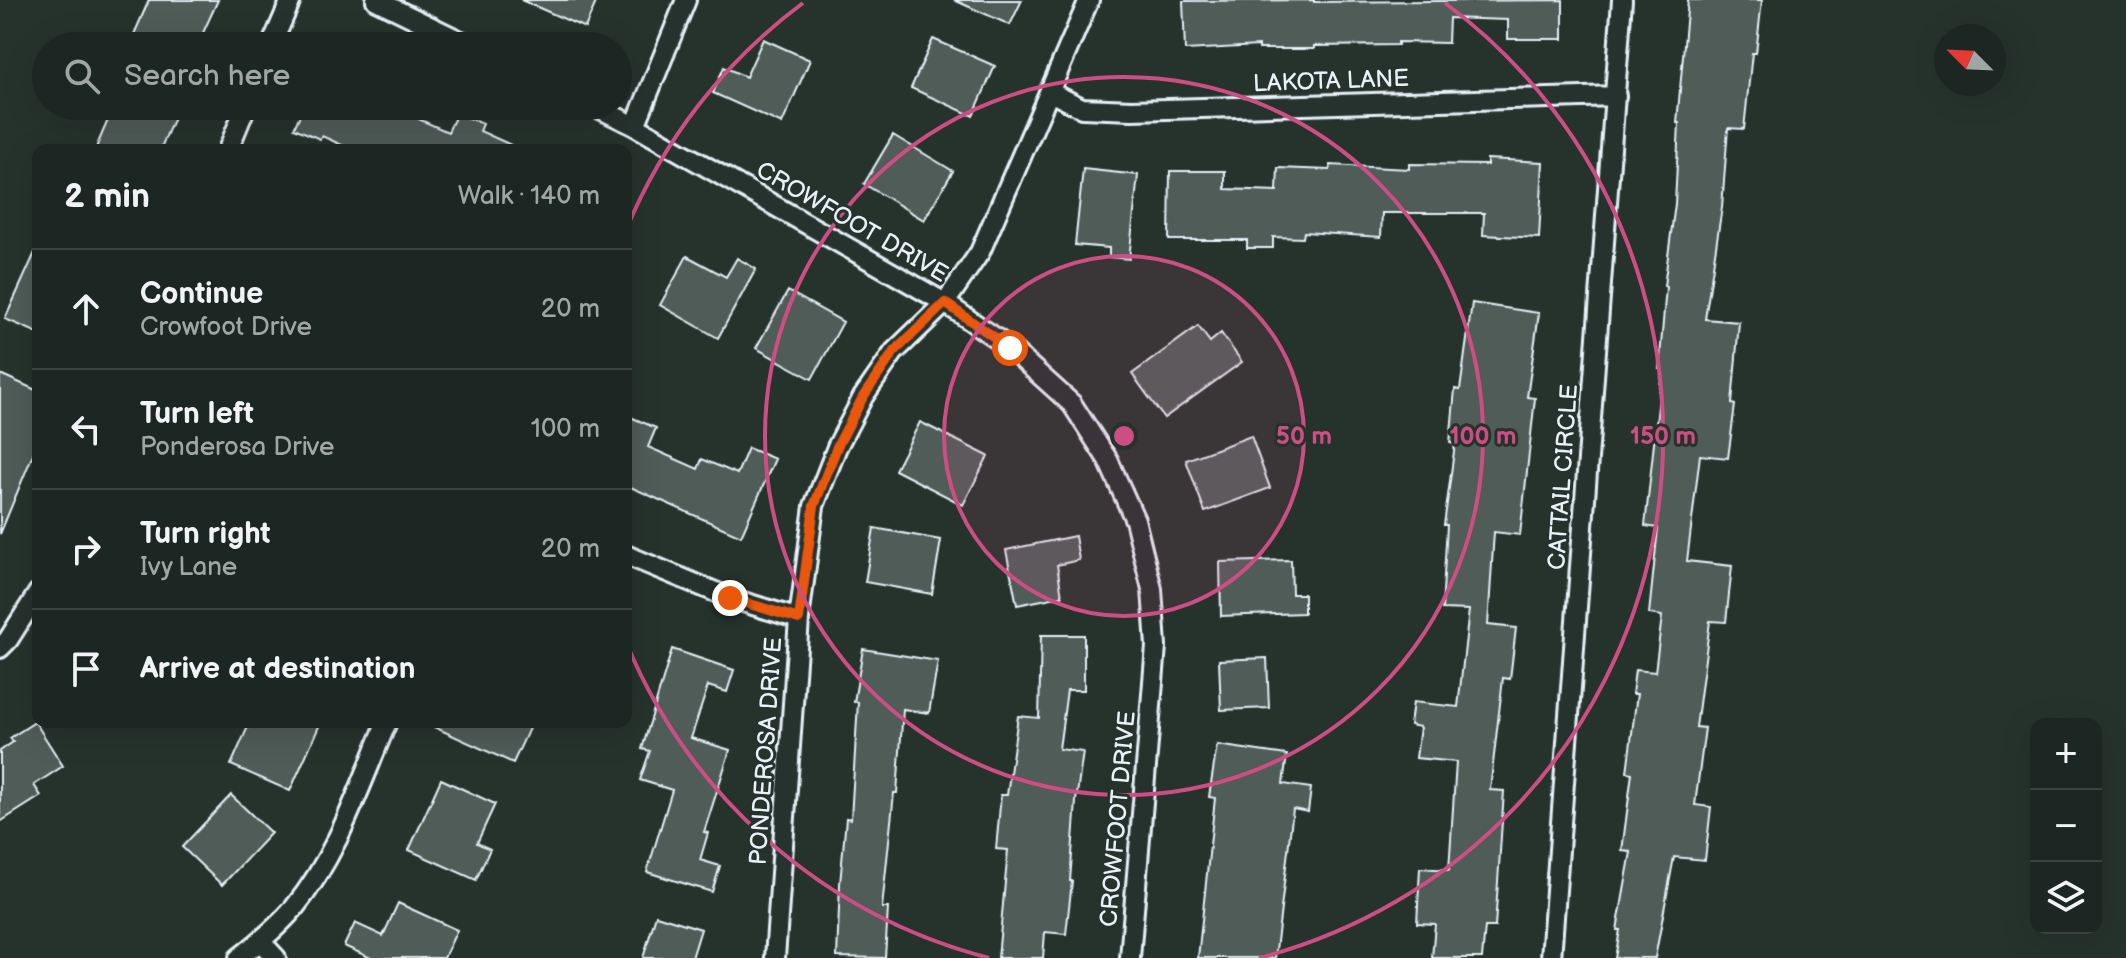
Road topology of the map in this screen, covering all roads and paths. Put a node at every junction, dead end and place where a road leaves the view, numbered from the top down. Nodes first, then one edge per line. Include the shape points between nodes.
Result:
1 (291, 0) edge
2 (376, 0) edge
3 (686, 0) edge
4 (1089, 0) edge
5 (1622, 0) edge
6 (277, 32) edge
7 (442, 32) edge
8 (1050, 92) junction
9 (1616, 96) junction
10 (240, 120) edge
11 (623, 120) edge
12 (635, 126) junction
13 (230, 144) edge
14 (945, 303) junction
15 (632, 557) edge
16 (32, 602) edge
17 (799, 619) junction
18 (0, 648) edge
19 (384, 728) edge
20 (260, 941) junction
21 (239, 958) edge
22 (276, 958) edge
23 (775, 958) edge
24 (1130, 958) edge
25 (1551, 958) edge

1 - 6 street
2 - 7 street
3 - 12 street
4 - 8 street, PONDEROSA DRIVE
5 - 9 street, CATTAIL CIRCLE
8 - 9 street, LAKOTA LANE via 1082,108 1132,110
8 - 14 street, PONDEROSA DRIVE via 980,252
9 - 25 street, CATTAIL CIRCLE
10 - 13 street
11 - 12 street, CROWFOOT DRIVE
12 - 14 street, CROWFOOT DRIVE
14 - 17 street, PONDEROSA DRIVE via 894,352 837,447 814,506
14 - 24 street, CROWFOOT DRIVE via 1010,348 1072,404 1108,460 1135,520 1152,589 1156,646
15 - 17 street via 730,598
16 - 18 street
17 - 23 street, PONDEROSA DRIVE
19 - 20 street via 319,873
20 - 21 street
20 - 22 street

